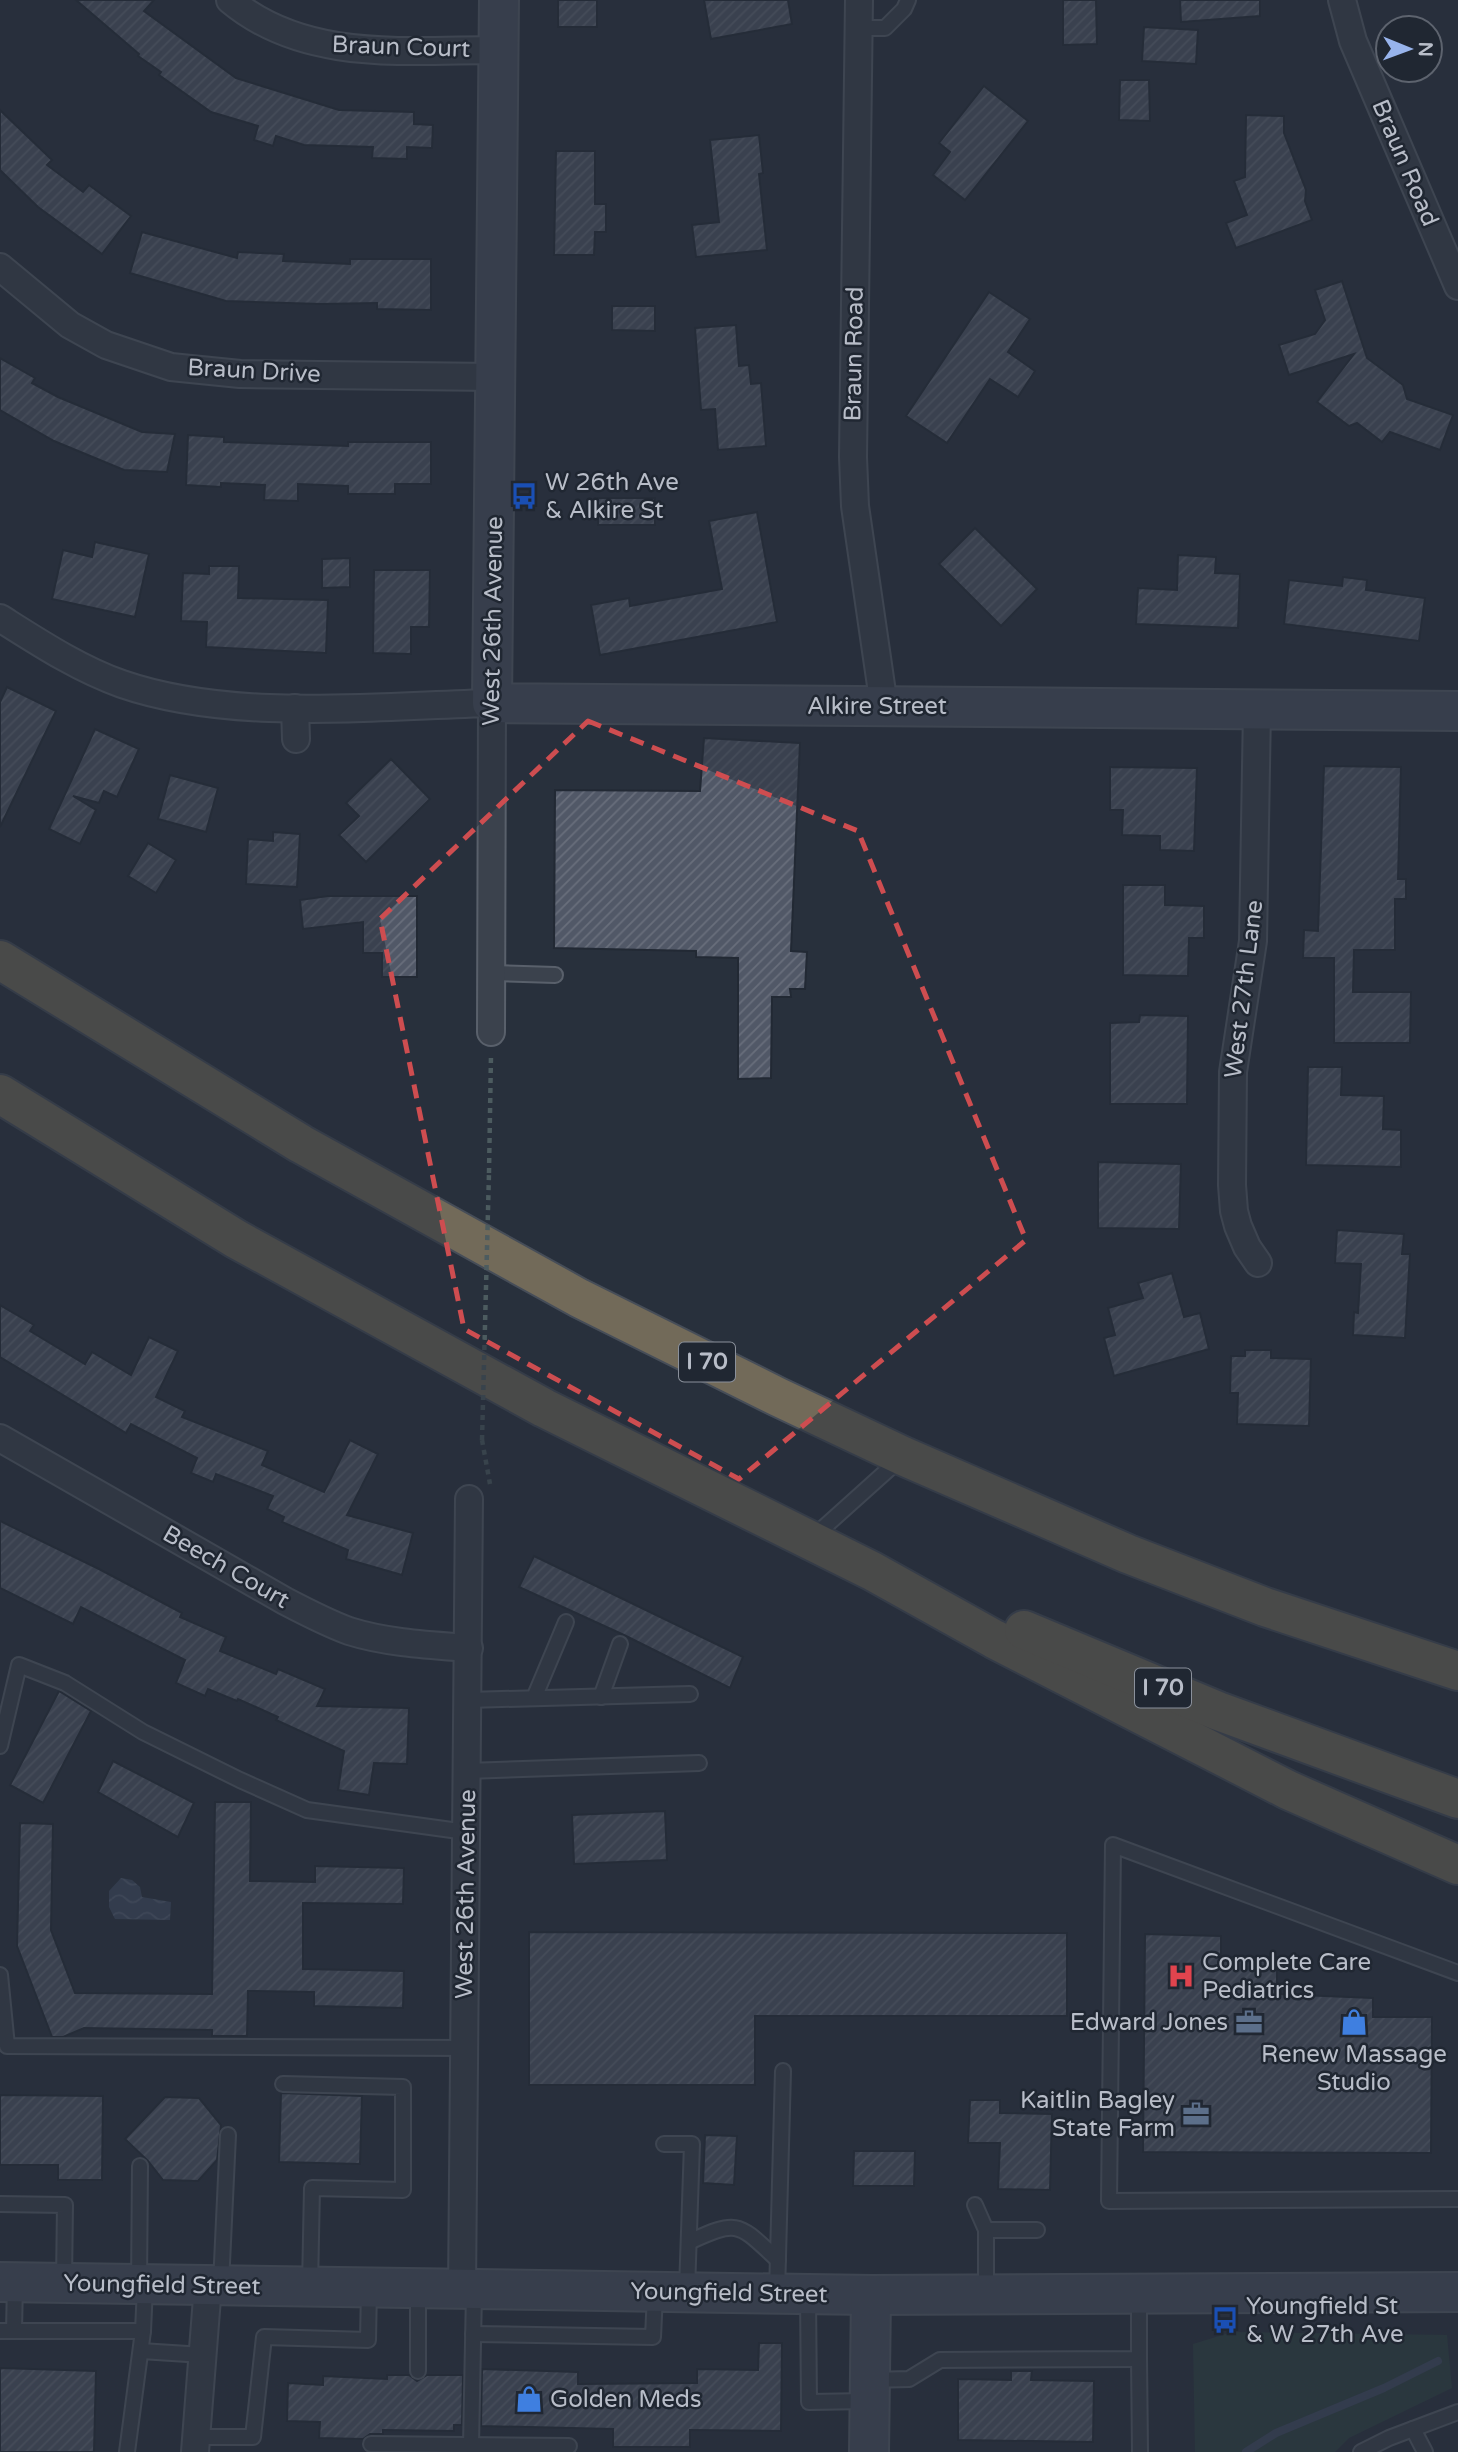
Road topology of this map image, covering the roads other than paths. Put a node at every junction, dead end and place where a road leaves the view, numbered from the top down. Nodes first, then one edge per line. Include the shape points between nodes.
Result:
1 (230, 0) edge
2 (499, 0) edge
3 (859, 0) edge
4 (908, 0) edge
5 (1342, 0) edge
6 (859, 28) junction
7 (499, 50) junction
8 (0, 267) edge
9 (1458, 286) edge
10 (495, 377) junction
11 (0, 618) edge
12 (492, 703) junction
13 (884, 706) junction
14 (295, 708) junction
15 (1258, 709) junction
16 (1458, 711) edge
17 (296, 739) dead end
18 (0, 960) edge
19 (491, 973) junction
20 (555, 975) dead end
21 (491, 1032) road end
22 (0, 1094) edge
23 (1258, 1263) dead end
24 (0, 1438) edge
25 (903, 1456) junction
26 (480, 1494) road end
27 (810, 1540) junction
28 (872, 1571) junction
29 (566, 1622) dead end
30 (620, 1644) dead end
31 (468, 1648) junction
32 (1458, 1671) edge
33 (690, 1694) dead end
34 (601, 1697) junction
35 (534, 1698) junction
36 (468, 1700) junction
37 (0, 1746) edge
38 (699, 1763) dead end
39 (467, 1771) junction
40 (1458, 1799) edge
41 (466, 1832) junction
42 (1458, 1866) edge
43 (1458, 1973) edge
44 (0, 1975) edge
45 (464, 2048) junction
46 (783, 2071) dead end
47 (283, 2084) dead end
48 (228, 2135) dead end
49 (664, 2144) dead end
50 (140, 2166) dead end
51 (1458, 2199) edge
52 (0, 2204) edge
53 (975, 2204) dead end
54 (986, 2230) junction
55 (1037, 2230) dead end
56 (689, 2242) junction
57 (7, 2282) edge
58 (64, 2283) junction
59 (787, 2283) junction
60 (142, 2284) junction
61 (215, 2285) junction
62 (310, 2287) junction
63 (369, 2288) junction
64 (418, 2289) junction
65 (468, 2290) junction
66 (1458, 2292) edge
67 (671, 2293) junction
68 (871, 2295) junction
69 (986, 2295) junction
70 (1139, 2295) junction
71 (7, 2331) edge
72 (143, 2331) junction
73 (473, 2334) junction
74 (141, 2351) junction
75 (203, 2355) junction
76 (1139, 2359) junction
77 (418, 2371) dead end
78 (869, 2390) junction
79 (1458, 2412) edge
80 (1413, 2429) junction
81 (196, 2444) edge
82 (371, 2444) dead end
83 (471, 2445) junction
84 (569, 2446) dead end
85 (127, 2452) edge
86 (869, 2452) edge
87 (1140, 2452) edge
88 (1361, 2452) edge
89 (1425, 2452) edge

1 - 7 street, Braun Court via 278,31 311,43 381,50
2 - 7 street, West 26th Avenue
3 - 6 street, Braun Road
4 - 6 lane via 885,28
5 - 9 street, Braun Road via 1353,41
6 - 13 street, Braun Road via 853,457 855,506
7 - 10 street, West 26th Avenue
8 - 10 street, Braun Drive via 70,325 106,345 171,367 240,374
10 - 12 street, West 26th Avenue
11 - 14 street, Alkire Street via 93,671 146,691 221,704
12 - 13 street, Alkire Street
12 - 14 street, Alkire Street
12 - 19 street, West 26th Avenue
13 - 15 street, Alkire Street
14 - 17 street
15 - 16 street, Alkire Street
15 - 23 street, West 27th Lane via 1253,941 1233,1072 1232,1185 1238,1226
18 - 25 highway, I 70 via 301,1144 579,1298
19 - 20 lane
19 - 21 street, West 26th Avenue
22 - 27 highway, I 70 via 236,1238 473,1369
24 - 31 street, Beech Court via 320,1619 380,1639
25 - 27 lane
25 - 32 highway, I 70 via 1128,1554 1265,1607
26 - 31 street, West 26th Avenue
27 - 28 highway, I 70
28 - 40 highway, I 70 via 1218,1711
28 - 42 highway via 1263,1777
29 - 35 lane
30 - 34 lane
31 - 36 street, West 26th Avenue
33 - 34 lane
34 - 35 lane
35 - 36 lane
36 - 39 street, West 26th Avenue
37 - 41 lane via 19,1665 65,1683 143,1732 307,1810
38 - 39 lane
39 - 41 street, West 26th Avenue
41 - 45 street, West 26th Avenue
43 - 51 lane via 1113,1845 1109,2200
44 - 45 lane via 7,2046
45 - 65 street, West 26th Avenue
46 - 59 lane
47 - 62 lane via 403,2087 403,2190 312,2188
48 - 61 lane
49 - 56 lane via 692,2144
50 - 60 lane
52 - 58 lane via 65,2205
53 - 54 lane
54 - 55 lane
54 - 69 lane
56 - 59 lane via 722,2227 736,2227 750,2234
56 - 67 lane
57 - 58 street, Youngfield Street
57 - 71 lane
58 - 60 street, Youngfield Street
59 - 67 street, Youngfield Street
59 - 68 street, Youngfield Street
59 - 78 lane via 809,2402
60 - 61 street, Youngfield Street
60 - 72 lane
61 - 62 street, Youngfield Street
61 - 75 street
62 - 63 street, Youngfield Street
63 - 64 street, Youngfield Street
63 - 81 lane via 368,2340 264,2337 253,2437
64 - 65 street, Youngfield Street
64 - 77 lane
65 - 67 street, Youngfield Street
65 - 73 lane
66 - 70 street, Youngfield Street
67 - 73 lane via 653,2337
68 - 69 street, Youngfield Street
68 - 78 street
69 - 70 street, Youngfield Street
70 - 76 lane
71 - 72 lane
72 - 74 lane
73 - 83 lane
74 - 75 lane
74 - 85 lane
75 - 81 street
76 - 78 lane via 940,2360 909,2379
76 - 87 lane
78 - 86 street
79 - 80 lane
80 - 88 lane
80 - 89 lane
82 - 83 lane
83 - 84 lane

